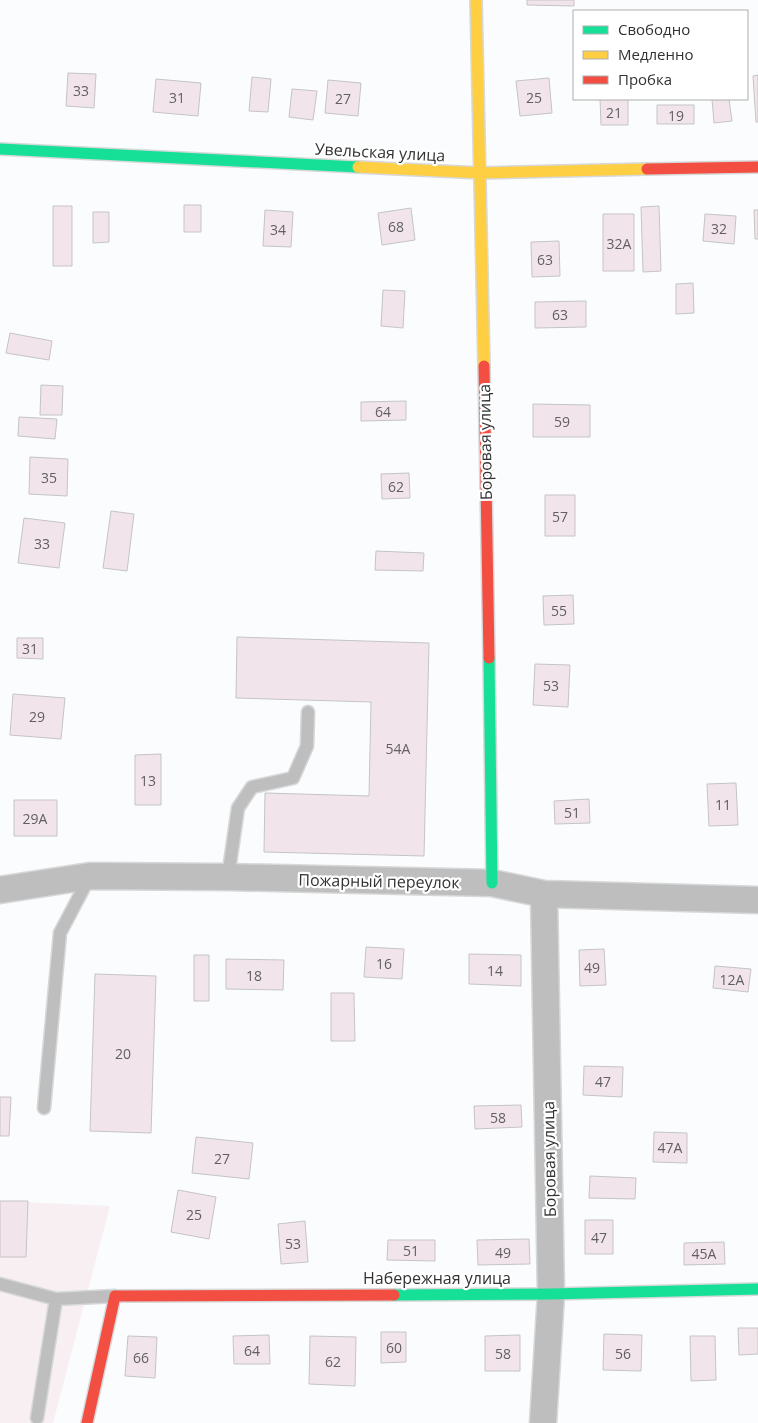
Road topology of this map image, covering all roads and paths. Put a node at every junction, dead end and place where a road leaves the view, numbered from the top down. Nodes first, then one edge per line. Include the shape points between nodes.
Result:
1 (476, 0) edge
2 (0, 149) edge
3 (758, 167) edge
4 (481, 173) junction
5 (308, 712) dead end
6 (90, 876) junction
7 (228, 877) junction
8 (492, 884) junction
9 (0, 890) edge
10 (544, 894) junction
11 (728, 900) junction
12 (758, 900) edge
13 (758, 914) edge
14 (44, 1108) dead end
15 (0, 1284) edge
16 (758, 1289) edge
17 (551, 1294) junction
18 (116, 1296) junction
19 (56, 1299) junction
20 (37, 1418) dead end
21 (87, 1423) edge
22 (543, 1423) edge

1 - 4 street, Боровая улица
2 - 4 street, Увельская улица
3 - 4 street, Увельская улица
4 - 8 street, Боровая улица
5 - 7 lane via 308,746 292,778 252,787 238,808
6 - 7 street, Пожарный переулок
6 - 9 street, Пожарный переулок
6 - 14 lane via 60,933
7 - 8 street, Пожарный переулок
8 - 10 street, Пожарный переулок
10 - 11 street, Пожарный переулок
10 - 17 street, Боровая улица
11 - 12 street, Пожарный переулок
11 - 13 lane
15 - 19 lane
16 - 17 street, Набережная улица
17 - 18 street, Набережная улица
17 - 22 street, Боровая улица
18 - 19 lane
18 - 21 street
19 - 20 lane

